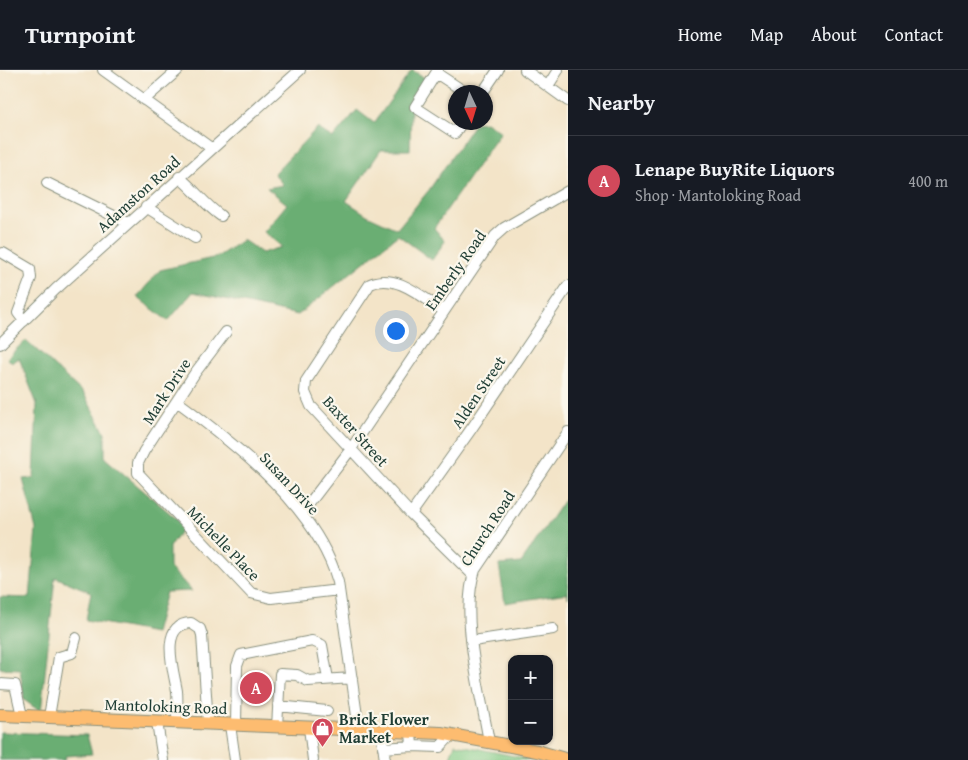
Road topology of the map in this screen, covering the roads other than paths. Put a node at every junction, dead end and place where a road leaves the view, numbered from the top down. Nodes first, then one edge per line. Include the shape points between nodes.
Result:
1 (103, 70) edge
2 (178, 70) edge
3 (300, 70) edge
4 (498, 70) edge
5 (525, 70) edge
6 (558, 70) edge
7 (437, 71) edge
8 (456, 85) edge
9 (488, 85) edge
10 (548, 86) junction
11 (144, 100) junction
12 (568, 101) edge
13 (448, 128) edge
14 (211, 148) junction
15 (179, 177) junction
16 (46, 184) dead end
17 (567, 195) edge
18 (146, 206) junction
19 (221, 216) dead end
20 (128, 223) junction
21 (195, 238) dead end
22 (3, 253) dead end
23 (568, 286) edge
24 (444, 311) junction
25 (24, 321) junction
26 (226, 332) dead end
27 (1, 343) edge
28 (178, 402) junction
29 (568, 432) edge
30 (351, 449) junction
31 (138, 469) joint
32 (302, 513) junction
33 (411, 514) junction
34 (473, 575) junction
35 (339, 590) junction
36 (553, 629) dead end
37 (76, 638) dead end
38 (473, 642) junction
39 (352, 678) junction
40 (328, 679) junction
41 (0, 684) edge
42 (278, 706) junction
43 (327, 711) dead end
44 (0, 715) edge
45 (22, 716) junction
46 (49, 717) junction
47 (157, 722) junction
48 (177, 723) junction
49 (208, 724) junction
50 (233, 725) junction
51 (277, 727) junction
52 (309, 728) junction
53 (359, 730) junction
54 (381, 731) junction
55 (410, 732) junction
56 (451, 735) junction
57 (489, 742) junction
58 (412, 746) junction
59 (383, 748) junction
60 (532, 755) edge
61 (565, 759) edge
62 (163, 760) edge
63 (235, 760) edge
64 (313, 760) edge
65 (385, 760) edge

1 - 11 street
2 - 11 street
3 - 14 street, Adamston Road
4 - 9 street
5 - 10 street
6 - 10 street
7 - 8 street
7 - 13 street via 415,106
10 - 12 street
11 - 14 street
14 - 15 street, Adamston Road
15 - 18 street, Adamston Road
15 - 19 street
16 - 20 street
17 - 24 street, Emberly Road via 504,228
18 - 20 street, Adamston Road
18 - 21 street
20 - 25 street, Adamston Road
22 - 25 street via 30,268 30,278 18,313
23 - 33 street, Alden Street
24 - 30 street, Emberly Road
24 - 30 street, Baxter Street via 394,280 370,284 306,381 305,388 311,406
25 - 27 street, Adamston Road
26 - 28 street, Mark Drive
28 - 31 street, Mark Drive via 144,451
28 - 32 street, Susan Drive via 237,449
29 - 34 street, Church Road
30 - 32 street, Emberly Road
30 - 33 street, Baxter Street
31 - 35 street, Michelle Place via 140,478 251,594 271,598
32 - 35 street, Susan Drive via 334,567
33 - 34 street, Baxter Street
34 - 38 street, Church Road via 469,604
35 - 39 street, Susan Drive
36 - 38 street
37 - 46 street via 72,653 59,657
38 - 57 street, Church Road
39 - 40 street
39 - 53 street, Susan Drive
40 - 42 street via 308,681 297,675 280,674
40 - 50 street via 322,645 312,641 241,655 237,666
41 - 45 street via 15,685
42 - 43 street
42 - 51 street
44 - 45 main road, Mantoloking Road
45 - 46 main road, Mantoloking Road
46 - 47 main road, Mantoloking Road
47 - 48 main road, Mantoloking Road
47 - 62 street
48 - 49 main road, Mantoloking Road
48 - 49 street via 177,691 170,644 180,625 191,624 200,629 202,635
49 - 50 main road, Mantoloking Road
50 - 51 main road, Mantoloking Road
50 - 63 street
51 - 52 main road, Mantoloking Road
52 - 53 main road, Mantoloking Road
52 - 64 street
53 - 54 main road, Mantoloking Road
54 - 55 main road, Mantoloking Road
54 - 59 street
55 - 56 main road, Mantoloking Road
55 - 58 street
56 - 57 main road, Mantoloking Road
56 - 58 street via 440,747
57 - 60 main road, Mantoloking Road
58 - 59 street
59 - 65 street
60 - 61 main road, Mantoloking Road

